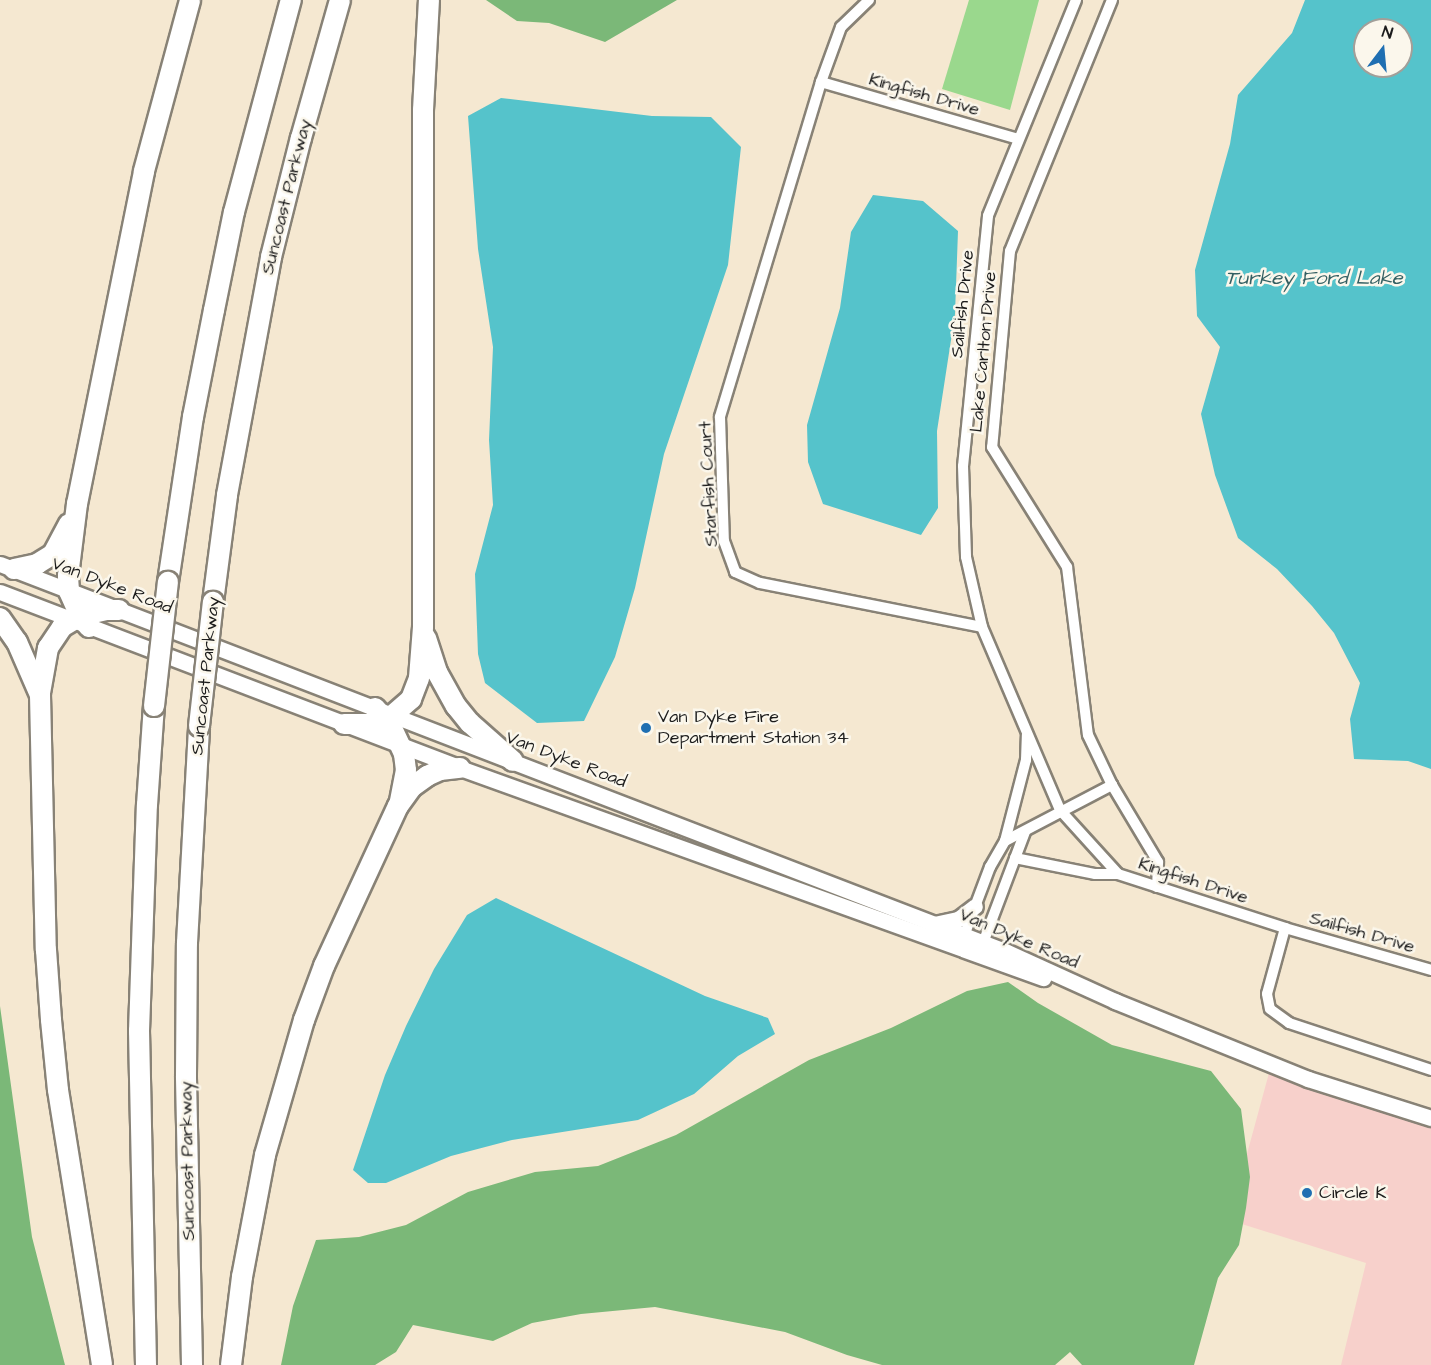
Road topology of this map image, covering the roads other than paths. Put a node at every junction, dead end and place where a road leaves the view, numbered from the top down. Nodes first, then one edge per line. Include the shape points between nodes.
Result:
1 (190, 0) edge
2 (291, 0) edge
3 (340, 0) edge
4 (429, 0) edge
5 (869, 0) edge
6 (1076, 0) edge
7 (1112, 0) edge
8 (821, 82) junction
9 (1018, 139) junction
10 (77, 504) junction
11 (7, 566) edge
12 (69, 591) junction
13 (0, 592) edge
14 (119, 610) junction
15 (0, 618) edge
16 (81, 621) junction
17 (423, 627) junction
18 (982, 627) junction
19 (39, 695) junction
20 (385, 714) junction
21 (344, 724) junction
22 (1027, 732) junction
23 (401, 746) junction
24 (513, 761) junction
25 (460, 768) junction
26 (1112, 785) junction
27 (398, 806) junction
28 (1060, 810) junction
29 (1024, 832) junction
30 (1005, 841) junction
31 (1015, 858) junction
32 (1118, 874) junction
33 (1157, 887) junction
34 (975, 906) junction
35 (934, 924) junction
36 (1285, 928) junction
37 (964, 936) junction
38 (982, 943) junction
39 (967, 952) junction
40 (1431, 970) edge
41 (1114, 1001) junction
42 (1431, 1070) edge
43 (1431, 1118) edge
44 (102, 1365) edge
45 (146, 1365) edge
46 (192, 1365) edge
47 (231, 1365) edge

1 - 10 highway via 144,171
2 - 45 highway, bridge via 261,106 193,417 154,706 144,851 139,1031
3 - 46 highway, Suncoast Parkway, bridge via 300,138 272,257 227,495 199,726 187,954
4 - 17 highway via 423,110
5 - 8 street, Starfish Court via 842,27
6 - 9 street, Sailfish Drive
7 - 26 street, Lake Carlton Drive via 1010,250 992,447 1066,567 1088,735
8 - 9 street, Kingfish Drive
8 - 18 street, Starfish Court via 720,417 724,541 735,572 760,583
9 - 18 street, Sailfish Drive via 988,216 963,466 966,557
10 - 11 highway via 53,554 37,564
10 - 12 highway
11 - 12 main road, Van Dyke Road
12 - 14 main road, Van Dyke Road
12 - 16 highway
13 - 16 main road, Van Dyke Road
14 - 16 highway
14 - 20 main road, Van Dyke Road
15 - 19 highway via 17,642
16 - 19 highway via 58,632 48,648
16 - 21 main road, Van Dyke Road
17 - 20 highway via 416,688 411,699
17 - 24 highway via 445,690 470,723
18 - 22 street, Kingfish Drive
19 - 44 highway via 51,1020 58,1090
20 - 21 highway via 369,724
20 - 23 highway
20 - 24 main road, Van Dyke Road
21 - 23 main road, Van Dyke Road
22 - 28 street, Kingfish Drive
22 - 30 street via 1026,760
23 - 25 main road, Van Dyke Road
23 - 27 highway via 406,770
24 - 35 main road, Van Dyke Road
25 - 27 highway via 427,776 412,787
25 - 39 main road, Van Dyke Road
26 - 28 street
26 - 33 street, Lake Carlton Drive via 1158,862
27 - 47 highway via 324,966 283,1087 252,1215
28 - 29 street
28 - 32 street, Kingfish Drive
29 - 30 street
29 - 31 street
30 - 34 street
31 - 32 street via 1095,874
31 - 38 street
32 - 33 street, Kingfish Drive
33 - 36 street, Kingfish Drive
34 - 35 main road via 958,919
34 - 37 street
35 - 37 main road, Van Dyke Road
36 - 40 street, Sailfish Drive
36 - 42 street via 1267,994 1270,1009 1289,1023
37 - 38 main road, Van Dyke Road
37 - 39 street
38 - 39 street
38 - 41 main road, Van Dyke Road
39 - 41 main road, Van Dyke Road
41 - 43 main road, Van Dyke Road via 1308,1079

